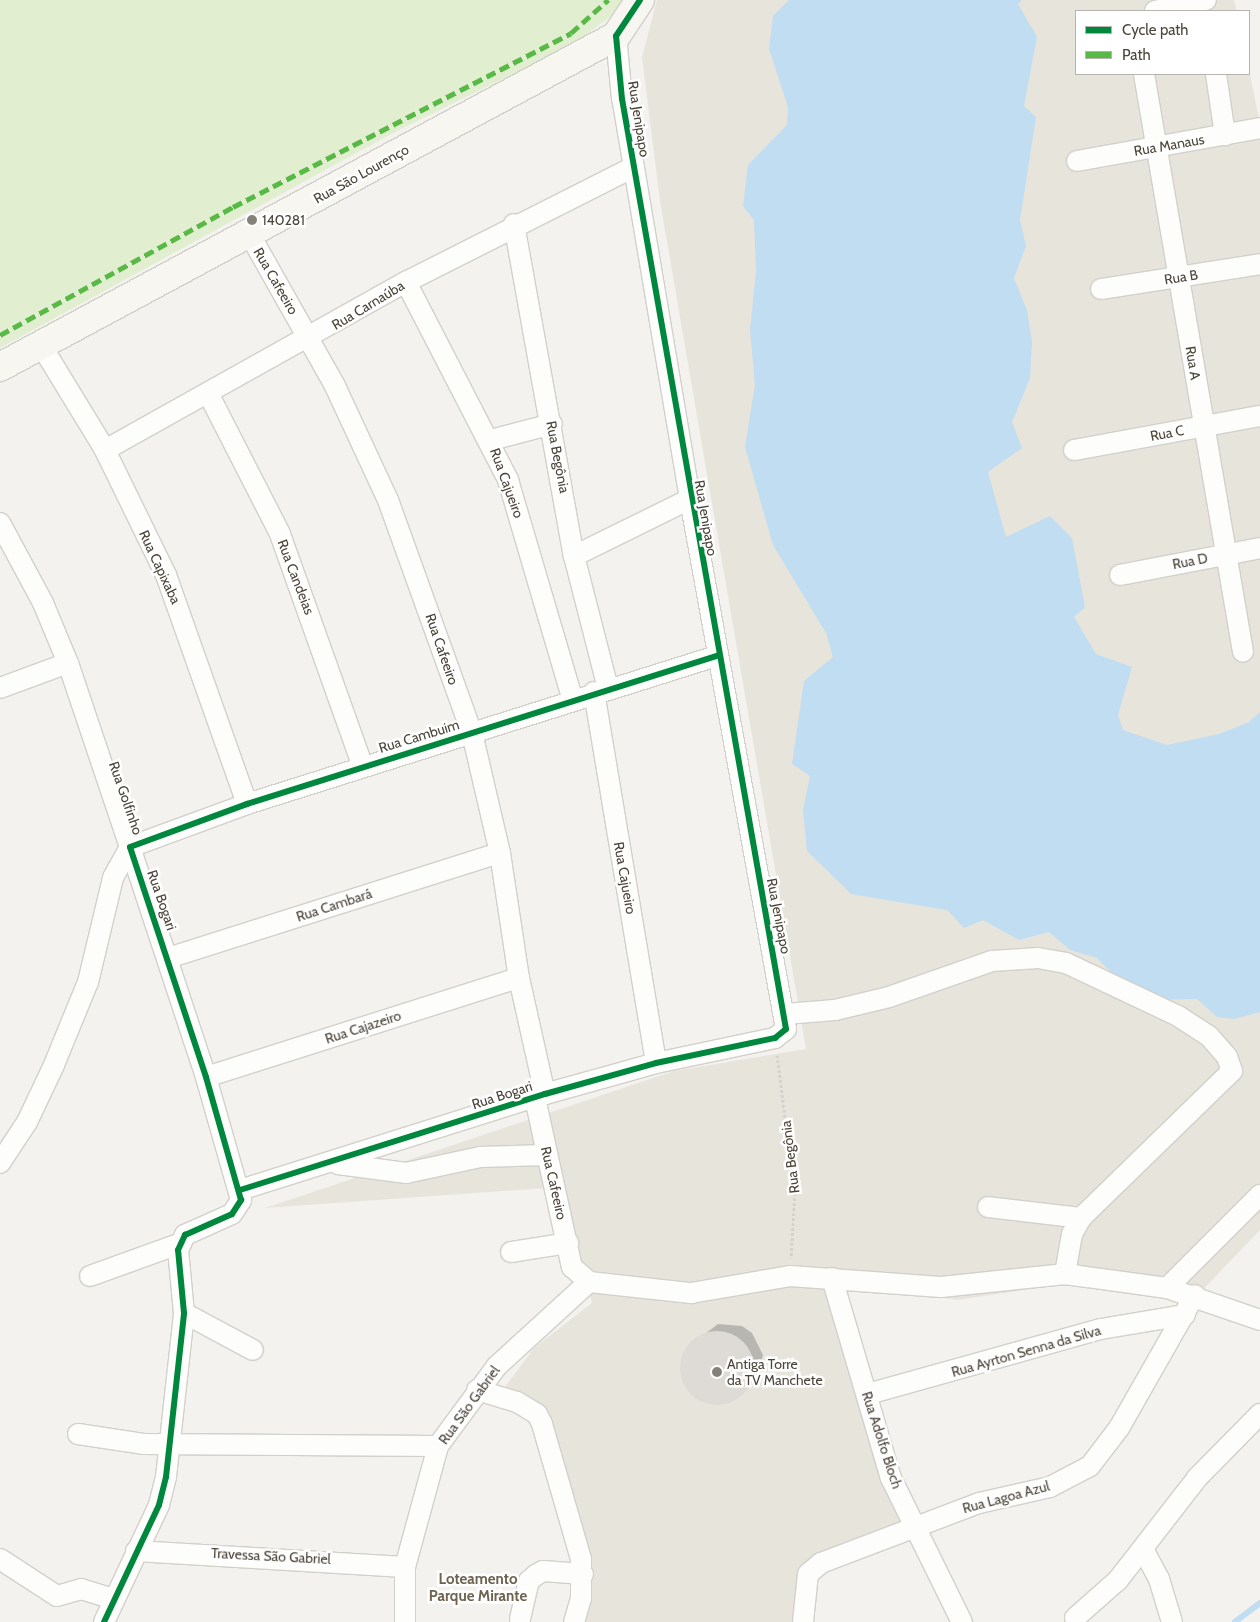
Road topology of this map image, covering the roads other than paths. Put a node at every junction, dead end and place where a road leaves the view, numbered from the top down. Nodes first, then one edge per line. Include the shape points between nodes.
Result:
1 (640, 0) edge
2 (1206, 0) edge
3 (1160, 10) edge
4 (616, 36) junction
5 (1144, 75) edge
6 (1216, 75) edge
7 (1260, 128) edge
8 (1225, 134) junction
9 (1156, 148) junction
10 (1077, 161) dead end
11 (634, 167) junction
12 (514, 224) junction
13 (250, 235) junction
14 (1260, 264) edge
15 (1178, 277) junction
16 (406, 282) junction
17 (1101, 289) dead end
18 (310, 340) junction
19 (41, 345) junction
20 (0, 367) edge
21 (209, 395) junction
22 (1260, 416) edge
23 (552, 424) junction
24 (1203, 426) junction
25 (491, 440) junction
26 (105, 450) junction
27 (1074, 450) dead end
28 (690, 500) junction
29 (0, 522) edge
30 (1260, 548) edge
31 (1227, 554) junction
32 (574, 556) junction
33 (1120, 575) dead end
34 (1243, 652) dead end
35 (717, 656) junction
36 (68, 663) junction
37 (0, 688) edge
38 (601, 690) junction
39 (572, 698) junction
40 (472, 733) junction
41 (363, 767) junction
42 (247, 804) junction
43 (130, 847) junction
44 (500, 853) junction
45 (168, 958) junction
46 (520, 978) junction
47 (785, 1014) junction
48 (775, 1038) joint
49 (656, 1063) junction
50 (206, 1077) junction
51 (540, 1096) junction
52 (546, 1155) junction
53 (0, 1163) edge
54 (333, 1163) junction
55 (240, 1190) junction
56 (1260, 1195) edge
57 (988, 1207) dead end
58 (1081, 1218) junction
59 (568, 1243) junction
60 (179, 1251) junction
61 (511, 1252) dead end
62 (1065, 1274) junction
63 (90, 1276) dead end
64 (832, 1278) junction
65 (589, 1282) junction
66 (1167, 1288) junction
67 (1195, 1295) junction
68 (184, 1313) junction
69 (1185, 1316) junction
70 (1260, 1320) edge
71 (254, 1350) dead end
72 (477, 1390) junction
73 (868, 1394) junction
74 (1260, 1414) edge
75 (78, 1434) dead end
76 (172, 1444) junction
77 (438, 1446) junction
78 (915, 1524) junction
79 (1143, 1549) junction
80 (136, 1551) junction
81 (0, 1560) edge
82 (405, 1567) junction
83 (583, 1574) junction
84 (114, 1599) junction
85 (1076, 1618) dead end
86 (520, 1619) dead end
87 (104, 1622) edge
88 (404, 1622) edge
89 (574, 1622) edge
90 (803, 1622) edge
91 (962, 1622) edge
92 (1172, 1622) edge

1 - 4 street
2 - 3 street
4 - 11 street, Rua Jenipapo
4 - 13 street, Rua São Lourenço
5 - 9 street, Rua A
6 - 8 street
7 - 8 street, Rua Manaus
8 - 9 street, Rua Manaus
9 - 10 street, Rua Manaus
9 - 15 street, Rua A
11 - 12 street, Rua Carnaúba
11 - 28 street, Rua Jenipapo
12 - 16 street, Rua Carnaúba
12 - 23 street, Rua Begônia
13 - 18 street, Rua Cafeeiro
13 - 19 street, Rua São Lourenço
14 - 15 street, Rua B
15 - 17 street, Rua B
15 - 24 street, Rua A
16 - 18 street, Rua Carnaúba
16 - 25 street, Rua Cajueiro
18 - 21 street, Rua Carnaúba
18 - 40 street, Rua Cafeeiro via 388,500
19 - 20 street, Rua São Lourenço
19 - 26 street, Rua Capixaba
21 - 26 street, Rua Carnaúba
21 - 41 street, Rua Candeias via 280,534
22 - 24 street, Rua C
23 - 25 street
23 - 32 street, Rua Begônia
24 - 27 street, Rua C
24 - 31 street, Rua A
25 - 39 street, Rua Cajueiro via 537,568
26 - 42 street, Rua Capixaba via 166,575
28 - 32 street
28 - 35 street, Rua Jenipapo
29 - 36 street, Rua Golfinho via 43,603
30 - 31 street, Rua D
31 - 33 street, Rua D
31 - 34 street, Rua A
32 - 38 street, Rua Begônia
35 - 38 street, Rua Cambuim
35 - 47 street, Rua Jenipapo
36 - 37 street
36 - 43 street, Rua Golfinho
38 - 39 street, Rua Cambuim
38 - 49 street, Rua Cajueiro
39 - 40 street, Rua Cambuim
40 - 41 street, Rua Cambuim
40 - 44 street, Rua Cafeeiro
41 - 42 street, Rua Cambuim
42 - 43 street, Rua Cambuim
43 - 45 street, Rua Bogari
43 - 53 street, Rua Golfinho via 113,878 88,982 54,1065 27,1122
44 - 45 street, Rua Cambará
44 - 46 street, Rua Cafeeiro
45 - 50 street, Rua Bogari
46 - 50 street, Rua Cajazeiro
46 - 51 street, Rua Cafeeiro
47 - 48 street, Rua Jenipapo via 784,1034
47 - 58 street via 835,1010 889,997 992,961 1038,958 1066,963 1194,1025 1227,1057 1232,1071
48 - 49 street, Rua Bogari
49 - 51 street, Rua Bogari
50 - 55 street, Rua Bogari
51 - 52 street, Rua Cafeeiro
51 - 54 street, Rua Bogari
52 - 54 street via 475,1158 406,1173
52 - 59 street, Rua Cafeeiro
54 - 55 street, Rua Bogari
55 - 60 street via 240,1200 232,1214 191,1232
56 - 66 street
57 - 58 street
58 - 62 street via 1072,1234
59 - 61 street
59 - 65 street, Rua Cafeeiro via 572,1267
60 - 63 street
60 - 68 street
62 - 64 street via 941,1287
62 - 66 street
64 - 65 street via 790,1276 690,1293
64 - 73 street, Rua Adolfo Bloch
65 - 72 street, Rua São Gabriel via 564,1309 513,1350
66 - 67 street
67 - 69 street, Rua Lagoa Azul
67 - 70 street
68 - 71 street
68 - 76 street
69 - 73 street, Rua Ayrton Senna da Silva via 1101,1329
69 - 78 street, Rua Lagoa Azul via 1119,1428 1090,1466 1050,1487
72 - 77 street, Rua São Gabriel
72 - 83 street via 517,1402 537,1414
73 - 78 street, Rua Adolfo Bloch via 891,1478
74 - 79 street via 1197,1478
75 - 76 street via 143,1444
76 - 77 street
76 - 80 street via 159,1505
77 - 82 street, Rua São Gabriel
78 - 90 street, Rua Lagoa Azul via 815,1567 804,1588
78 - 91 street, Rua Adolfo Bloch
79 - 85 street via 1118,1580
79 - 92 street via 1159,1579
80 - 82 street, Travessa São Gabriel
80 - 84 street
81 - 84 street via 57,1596 81,1589
82 - 88 street, Rua São Gabriel
83 - 86 street via 543,1571 536,1575 529,1581
83 - 89 street
84 - 87 street

